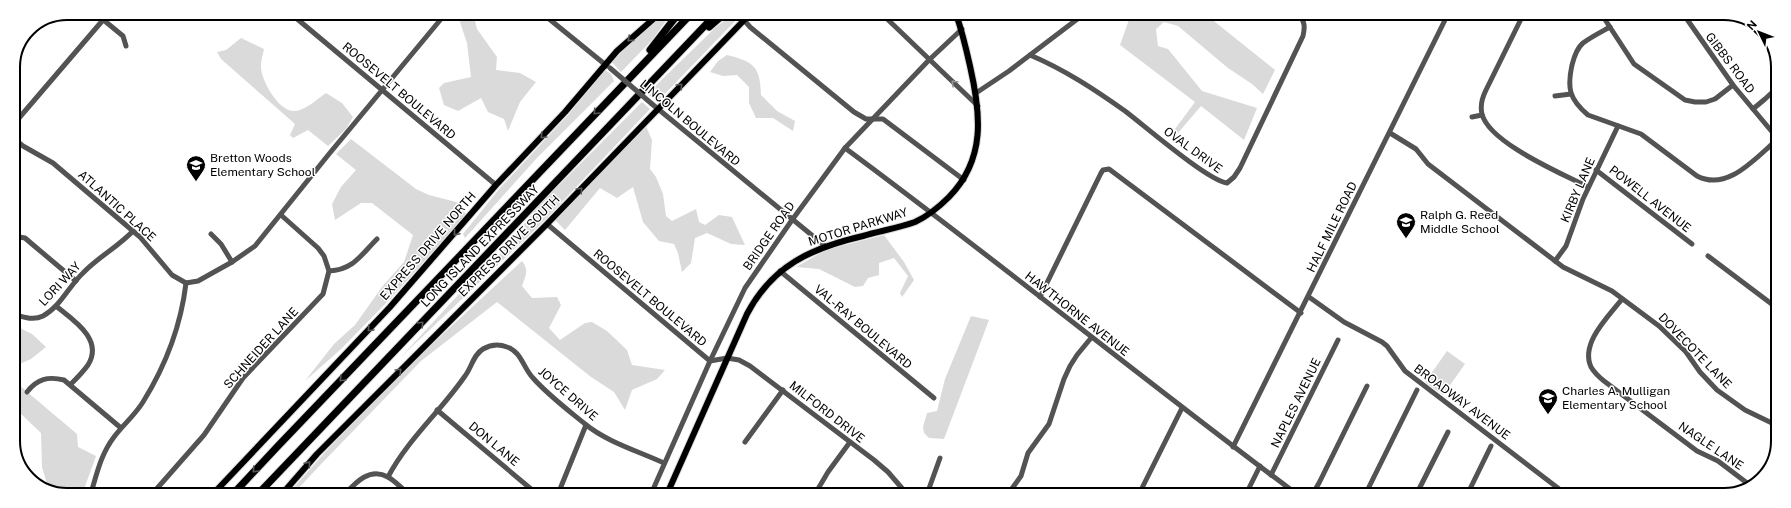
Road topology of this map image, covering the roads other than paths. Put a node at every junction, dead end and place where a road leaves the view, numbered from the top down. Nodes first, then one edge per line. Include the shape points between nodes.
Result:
1 (103, 20) joint
2 (298, 20) edge
3 (440, 20) edge
4 (550, 20) edge
5 (652, 20) edge
6 (674, 20) edge
7 (685, 20) edge
8 (710, 20) edge
9 (717, 20) edge
10 (744, 20) joint
11 (888, 20) edge
12 (958, 20) edge
13 (1076, 20) edge
14 (1303, 20) edge
15 (1443, 20) edge
16 (1520, 20) edge
17 (1605, 20) edge
18 (1688, 20) edge
19 (1610, 27) junction
20 (962, 29) junction
21 (126, 46) dead end
22 (1030, 55) junction
23 (929, 60) junction
24 (608, 66) junction
25 (666, 66) junction
26 (1733, 85) junction
27 (382, 90) junction
28 (976, 93) junction
29 (1572, 94) junction
30 (1771, 94) edge
31 (612, 95) junction
32 (1555, 96) dead end
33 (978, 106) junction
34 (1752, 108) junction
35 (658, 109) junction
36 (1482, 115) junction
37 (20, 117) edge
38 (1472, 117) dead end
39 (873, 118) junction
40 (1618, 126) junction
41 (1771, 131) edge
42 (1390, 133) junction
43 (20, 144) edge
44 (1771, 145) edge
45 (845, 148) junction
46 (1596, 170) junction
47 (964, 180) junction
48 (496, 185) junction
49 (1588, 187) junction
50 (931, 212) junction
51 (281, 215) junction
52 (792, 220) junction
53 (547, 224) junction
54 (133, 231) junction
55 (211, 234) dead end
56 (20, 237) edge
57 (377, 239) dead end
58 (1692, 244) dead end
59 (825, 246) junction
60 (1708, 256) dead end
61 (1555, 261) junction
62 (232, 262) junction
63 (329, 271) junction
64 (780, 271) junction
65 (76, 281) junction
66 (186, 283) junction
67 (1040, 297) junction
68 (1309, 297) junction
69 (1622, 299) junction
70 (1771, 303) edge
71 (56, 306) junction
72 (1301, 312) junction
73 (20, 316) edge
74 (1091, 338) junction
75 (1338, 340) dead end
76 (727, 358) junction
77 (710, 361) junction
78 (71, 384) junction
79 (1367, 386) dead end
80 (782, 390) junction
81 (1417, 390) dead end
82 (27, 392) dead end
83 (934, 398) dead end
84 (1182, 408) junction
85 (437, 410) junction
86 (1771, 423) edge
87 (586, 425) junction
88 (122, 428) junction
89 (1448, 432) dead end
90 (745, 442) dead end
91 (850, 442) junction
92 (1491, 446) dead end
93 (1233, 447) junction
94 (940, 458) dead end
95 (664, 463) junction
96 (1260, 466) junction
97 (1271, 474) junction
98 (388, 477) junction
99 (1747, 483) edge
100 (92, 488) edge
101 (157, 488) edge
102 (219, 488) edge
103 (239, 488) edge
104 (264, 488) edge
105 (288, 488) edge
106 (350, 488) edge
107 (401, 488) edge
108 (530, 488) edge
109 (560, 488) edge
110 (654, 488) edge
111 (670, 488) edge
112 (818, 488) edge
113 (902, 488) edge
114 (929, 488) edge
115 (1012, 488) edge
116 (1142, 488) edge
117 (1249, 488) edge
118 (1290, 488) edge
119 (1316, 488) edge
120 (1368, 488) edge
121 (1420, 488) edge
122 (1470, 488) edge
123 (1558, 488) edge

1 - 21 street via 122,36
1 - 37 street
2 - 27 street, ROOSEVELT BOULEVARD
3 - 27 street
4 - 24 street, LINCOLN BOULEVARD
5 -> 24 main road, EXPRESS DRIVE NORTH via 617,51
6 - 31 highway
7 - 31 highway, LONG ISLAND EXPRESSWAY
8 - 25 highway, LONG ISLAND EXPRESSWAY
9 - 25 highway
35 -> 10 main road, EXPRESS DRIVE SOUTH
10 - 39 street via 854,112 862,118
11 - 23 street
12 - 20 main road, MOTOR PARKWAY
13 - 22 street
14 - 22 street, OVAL DRIVE via 1303,36 1240,168 1227,183 1205,172 1070,74
15 - 42 street, HALF MILE ROAD
16 - 36 street via 1484,94
17 - 19 street
18 - 26 street, GIBBS ROAD
19 - 26 street via 1634,64 1685,100 1706,102 1715,99
19 - 29 street via 1583,43 1578,50 1568,81
20 - 23 street, BRIDGE ROAD
20 - 28 main road, MOTOR PARKWAY
22 - 28 street
33 -> 23 street
23 - 39 street, BRIDGE ROAD
24 - 35 street, LINCOLN BOULEVARD, bridge
24 -> 48 main road, EXPRESS DRIVE NORTH
104 -> 25 highway, LONG ISLAND EXPRESSWAY
26 - 34 street, GIBBS ROAD
27 - 48 street, ROOSEVELT BOULEVARD
27 - 51 street
28 - 33 main road, MOTOR PARKWAY
29 - 32 street
29 - 40 street via 1581,109 1588,114
30 - 34 street
31 -> 103 highway, LONG ISLAND EXPRESSWAY
33 - 47 main road, MOTOR PARKWAY via 979,124 975,153
34 - 41 street, GIBBS ROAD
35 - 52 street, LINCOLN BOULEVARD
53 -> 35 main road, EXPRESS DRIVE SOUTH
36 - 38 street
36 - 49 street via 1494,133 1517,149
39 - 45 street, BRIDGE ROAD
39 - 47 street via 884,119
40 - 44 street via 1641,134 1705,180 1727,179
40 - 46 street, KIRBY LANE
42 - 61 street, DOVECOTE LANE via 1409,144 1428,164
42 - 68 street, HALF MILE ROAD
43 - 54 street, ATLANTIC PLACE via 53,163
45 - 50 street, HAWTHORNE AVENUE
45 - 52 street, BRIDGE ROAD
46 - 49 street, KIRBY LANE
46 - 58 street, POWELL AVENUE
47 - 50 main road, MOTOR PARKWAY
48 -> 102 main road, EXPRESS DRIVE NORTH via 390,307
49 - 61 street, KIRBY LANE via 1566,246
50 - 59 main road, MOTOR PARKWAY via 914,222
50 - 67 street, HAWTHORNE AVENUE
51 - 62 street via 255,246
51 - 63 street via 318,248
52 - 59 street, LINCOLN BOULEVARD
52 - 77 street, BRIDGE ROAD via 745,288
53 - 77 street, ROOSEVELT BOULEVARD
105 -> 53 main road, EXPRESS DRIVE SOUTH via 317,454
54 - 65 street, LORI WAY
54 - 66 street, ATLANTIC PLACE via 172,275
55 - 62 street
56 - 65 street via 25,238
57 - 63 street via 352,265 345,269
59 - 64 main road, MOTOR PARKWAY
60 - 70 street
61 - 69 street, DOVECOTE LANE
62 - 66 street via 207,278
63 - 101 street, SCHNEIDER LANE via 323,294 243,378 204,435
64 - 76 main road, MOTOR PARKWAY via 754,302
64 - 83 street, VAL-RAY BOULEVARD
65 - 71 street, LORI WAY
66 - 88 street via 178,323 164,362 143,401
67 - 72 street via 1101,173 1109,169
67 - 74 street, HAWTHORNE AVENUE
68 - 72 street, HALF MILE ROAD
68 - 123 street, BROADWAY AVENUE via 1344,322 1382,342 1405,371
69 - 86 street, DOVECOTE LANE via 1667,333 1717,390 1745,410
69 - 99 street, NAGLE LANE via 1592,340 1589,356 1591,367 1604,381 1690,446 1718,460
71 - 73 street, LORI WAY via 42,317 34,319
71 - 78 street via 84,329 92,346 88,364
72 - 93 street, HALF MILE ROAD
74 - 84 street, HAWTHORNE AVENUE
74 - 115 street via 1070,366 1050,424 1028,453 1021,476
75 - 97 street, NAPLES AVENUE
76 - 77 street, ROOSEVELT BOULEVARD
76 - 80 street, MILFORD DRIVE via 739,360 750,366
76 - 111 main road, MOTOR PARKWAY
77 - 95 street, BRIDGE ROAD
78 - 82 street via 64,380 49,378 37,382
78 - 88 street
79 - 119 street
80 - 90 street
80 - 91 street, MILFORD DRIVE
81 - 120 street
84 - 93 street, HAWTHORNE AVENUE
84 - 116 street
85 - 87 street, JOYCE DRIVE via 466,375 477,354 490,346 499,345 520,356 532,378
85 - 98 street, JOYCE DRIVE via 404,450
85 - 108 street, DON LANE
87 - 95 street, JOYCE DRIVE via 604,436
87 - 109 street
88 - 100 street via 99,463
89 - 121 street
91 - 112 street
91 - 113 street, MILFORD DRIVE via 888,472
92 - 122 street
93 - 96 street, HAWTHORNE AVENUE
94 - 114 street
95 - 110 street, BRIDGE ROAD
96 - 97 street, HAWTHORNE AVENUE
96 - 117 street
97 - 118 street, HAWTHORNE AVENUE
98 - 106 street via 379,474 363,476
98 - 107 street

